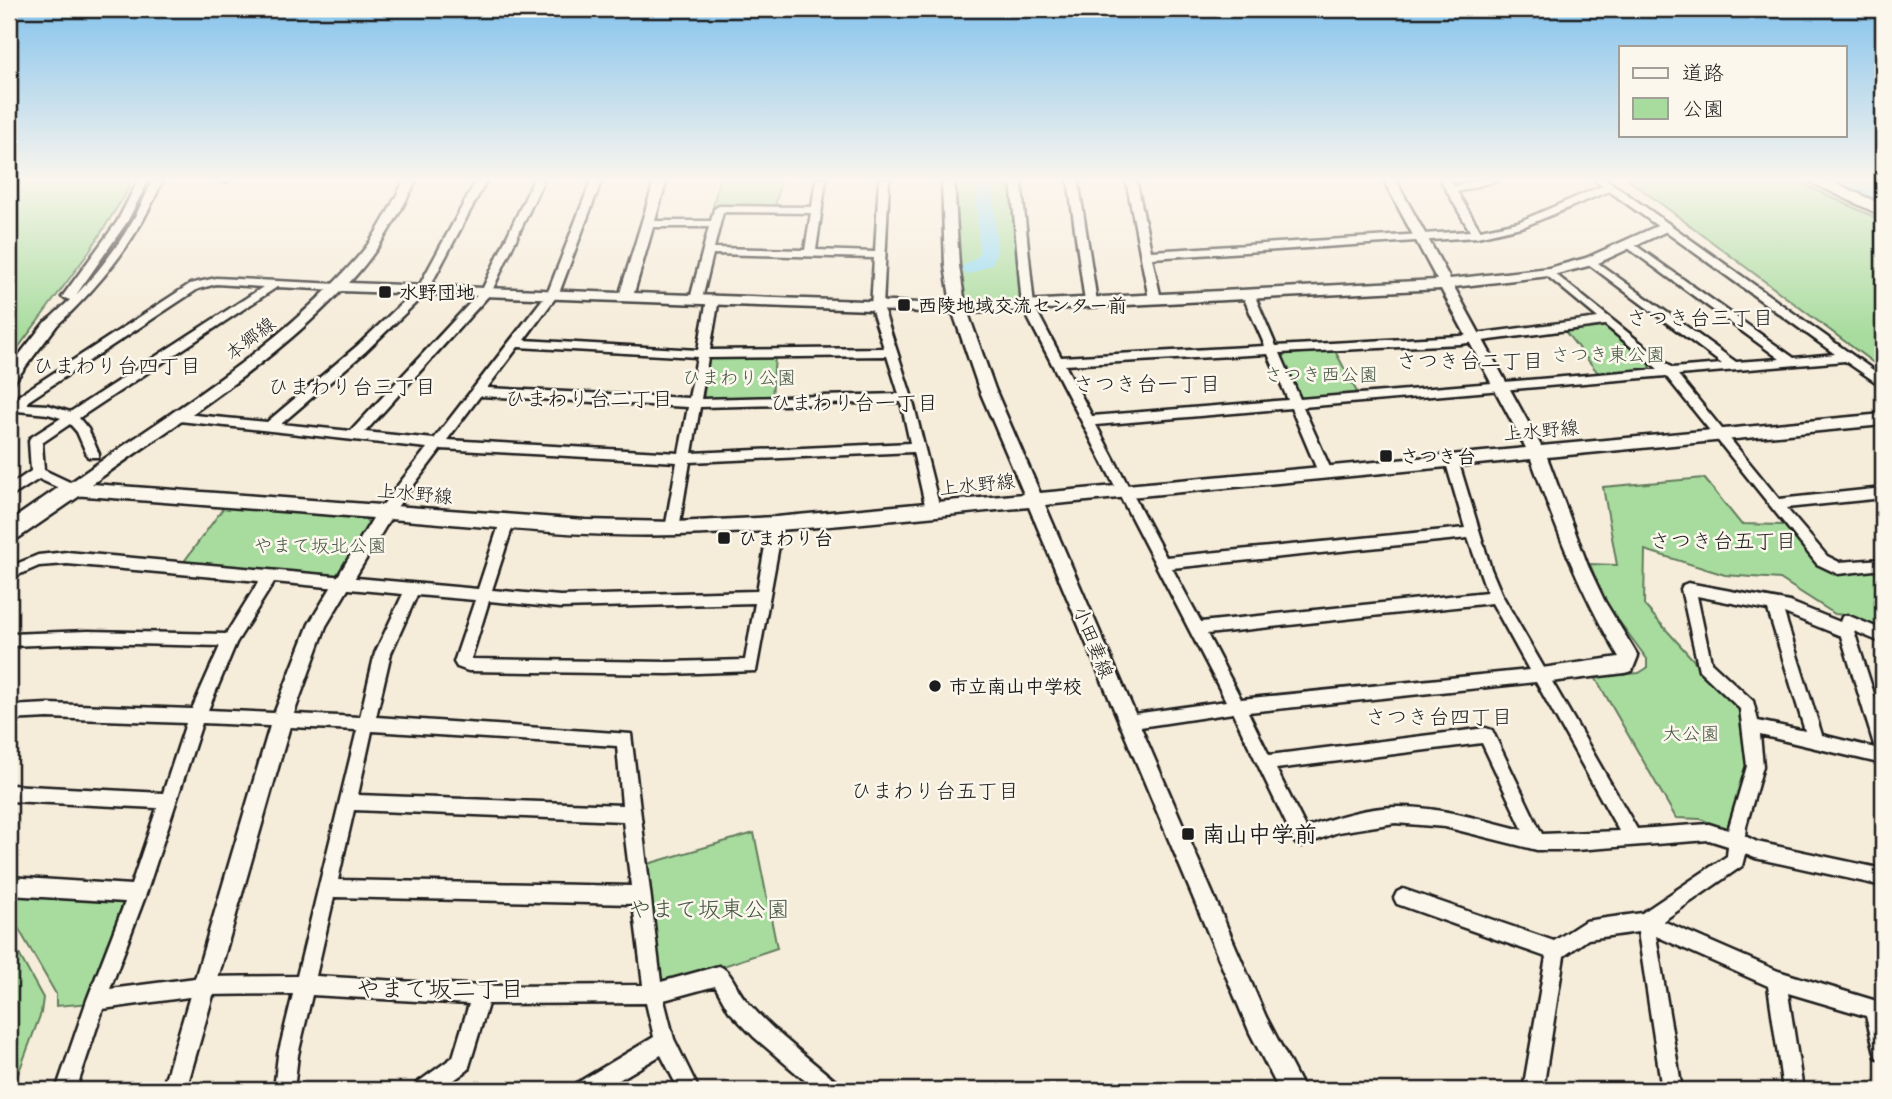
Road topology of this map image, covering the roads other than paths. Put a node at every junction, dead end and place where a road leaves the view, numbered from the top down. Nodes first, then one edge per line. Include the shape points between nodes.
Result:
1 (116, 230) edge
2 (130, 230) edge
3 (385, 230) edge
4 (455, 230) edge
5 (515, 230) edge
6 (577, 230) edge
7 (646, 230) edge
8 (714, 230) edge
9 (813, 230) edge
10 (881, 230) edge
11 (950, 230) edge
12 (1021, 230) edge
13 (1081, 230) edge
14 (1141, 230) edge
15 (1417, 230) edge
16 (1475, 230) edge
17 (1493, 230) edge
18 (1655, 230) edge
19 (1670, 230) edge
20 (1477, 234) junction
21 (1422, 240) junction
22 (1628, 243) junction
23 (709, 251) junction
24 (810, 253) junction
25 (880, 255) junction
26 (1146, 255) junction
27 (1591, 261) junction
28 (1549, 272) junction
29 (275, 284) junction
30 (1446, 284) junction
31 (338, 287) junction
32 (423, 290) junction
33 (487, 291) junction
34 (553, 293) junction
35 (1248, 294) junction
36 (626, 296) junction
37 (696, 299) junction
38 (713, 299) junction
39 (1155, 299) junction
40 (1091, 302) junction
41 (1028, 306) junction
42 (877, 308) junction
43 (959, 309) junction
44 (1606, 321) junction
45 (50, 325) junction
46 (1473, 338) junction
47 (516, 343) junction
48 (1272, 351) junction
49 (892, 352) junction
50 (705, 354) junction
51 (1848, 357) junction
52 (1791, 360) junction
53 (1058, 361) junction
54 (1732, 366) junction
55 (1668, 372) junction
56 (9, 378) edge
57 (1883, 383) edge
58 (1500, 386) junction
59 (478, 392) junction
60 (906, 398) junction
61 (696, 403) junction
62 (1295, 405) junction
63 (72, 417) junction
64 (174, 417) junction
65 (1883, 420) edge
66 (1089, 421) junction
67 (269, 427) junction
68 (1720, 435) junction
69 (354, 436) junction
70 (436, 444) junction
71 (918, 447) junction
72 (1535, 451) junction
73 (93, 454) dead end
74 (686, 458) junction
75 (1452, 460) junction
76 (1325, 472) junction
77 (38, 473) junction
78 (73, 489) junction
79 (1124, 491) junction
80 (9, 493) edge
81 (1883, 494) edge
82 (1036, 499) junction
83 (1775, 504) junction
84 (933, 509) junction
85 (386, 511) junction
86 (507, 522) junction
87 (776, 524) junction
88 (672, 529) junction
89 (1475, 532) junction
90 (9, 533) edge
91 (1163, 563) junction
92 (1883, 564) edge
93 (9, 573) edge
94 (270, 576) junction
95 (342, 582) junction
96 (412, 590) junction
97 (484, 597) junction
98 (763, 597) junction
99 (1496, 597) junction
100 (1774, 604) junction
101 (1196, 629) junction
102 (1847, 632) junction
103 (1883, 637) edge
104 (9, 640) edge
105 (230, 640) junction
106 (1542, 675) junction
107 (1237, 706) junction
108 (9, 713) edge
109 (196, 718) junction
110 (282, 719) junction
111 (1127, 722) junction
112 (367, 724) junction
113 (1751, 726) junction
114 (1815, 739) junction
115 (1883, 747) edge
116 (1883, 757) edge
117 (1264, 763) junction
118 (9, 793) edge
119 (169, 801) junction
120 (349, 802) junction
121 (631, 813) junction
122 (1632, 837) junction
123 (1736, 840) junction
124 (1537, 842) junction
125 (1883, 877) edge
126 (9, 886) edge
127 (329, 888) junction
128 (137, 894) junction
129 (643, 895) junction
130 (1403, 898) dead end
131 (1646, 922) junction
132 (1556, 951) junction
133 (1777, 980) junction
134 (305, 985) junction
135 (203, 986) junction
136 (653, 994) junction
137 (481, 995) junction
138 (96, 1000) junction
139 (1879, 1010) edge
140 (666, 1042) junction
141 (1883, 1050) edge
142 (66, 1090) edge
143 (174, 1090) edge
144 (284, 1090) edge
145 (424, 1090) edge
146 (584, 1090) edge
147 (689, 1090) edge
148 (831, 1090) edge
149 (1292, 1090) edge
150 (1533, 1090) edge
151 (1672, 1090) edge
152 (1793, 1090) edge

1 - 45 street
2 - 45 street via 73,305
3 - 31 street, 本郷線
4 - 32 street
5 - 33 street
6 - 34 street
7 - 36 street
8 - 23 street
9 - 24 street
10 - 25 street
11 - 43 street, 小田妻線
12 - 41 street
13 - 40 street
14 - 26 street
15 - 21 street
16 - 20 street
17 - 20 street
18 - 22 street
19 - 51 street
20 - 21 street
21 - 26 street
21 - 30 street
22 - 27 street
22 - 52 street
23 - 24 street
23 - 37 street
24 - 25 street
25 - 42 street
26 - 39 street
27 - 28 street
27 - 54 street
28 - 30 street
28 - 44 street
29 - 31 street
29 - 63 street
29 - 63 street via 216,281 194,286 22,399 21,408 44,408
30 - 35 street
30 - 46 street
31 - 32 street
31 - 64 street, 本郷線 via 268,351
32 - 33 street
32 - 67 street
33 - 34 street
33 - 69 street
34 - 36 street
34 - 47 street
35 - 39 street
35 - 48 street
36 - 37 street
37 - 38 street
38 - 42 street
38 - 50 street
39 - 40 street
40 - 41 street
41 - 43 street
41 - 53 street
42 - 43 street
42 - 49 street
43 - 82 street, 小田妻線 via 987,389
44 - 46 street
44 - 55 street
45 - 56 street
46 - 48 street
46 - 58 street
47 - 50 street
47 - 59 street
48 - 53 street
48 - 62 street
49 - 50 street
49 - 60 street
50 - 61 street
51 - 52 street
51 - 57 street
52 - 54 street
53 - 66 street
54 - 55 street
55 - 58 street
55 - 68 street
58 - 62 street
58 - 72 street
59 - 61 street
59 - 70 street
60 - 61 street
60 - 71 street
61 - 74 street
62 - 66 street
62 - 76 street
63 - 73 street via 86,432
63 - 77 street via 35,442
64 - 67 street
64 - 78 street, 本郷線
65 - 68 street, 上水野線
66 - 79 street
67 - 69 street
68 - 72 street, 上水野線
68 - 83 street
69 - 70 street
70 - 74 street
70 - 85 street
71 - 74 street
71 - 84 street
72 - 75 street, 上水野線
72 - 106 street via 1579,566 1629,656 1625,665
74 - 88 street
75 - 76 street, 上水野線
75 - 89 street
76 - 79 street, 上水野線
77 - 78 street
77 - 80 street
78 - 85 street, 上水野線
78 - 90 main road
79 - 82 street, 上水野線
79 - 91 street
81 - 83 street
82 - 84 street, 上水野線
82 - 111 street, 小田妻線
83 - 92 street via 1822,560 1838,568
84 - 87 street, 上水野線
85 - 86 street, 上水野線
85 - 95 street
86 - 88 street, 上水野線
86 - 97 street
87 - 88 street, 上水野線
87 - 98 street
89 - 91 street
89 - 99 street
91 - 101 street
93 - 94 street via 38,561 67,558
94 - 95 street
94 - 105 street
95 - 96 street
95 - 110 street via 318,624
96 - 97 street
96 - 112 street via 383,653
97 - 98 street via 560,602
97 - 98 street via 462,662 468,665 668,668 751,666
99 - 101 street
99 - 106 street
100 - 102 street
100 - 113 street via 1689,589 1704,665 1747,706
100 - 114 street
101 - 107 street
102 - 103 street via 1847,621
102 - 115 street
104 - 105 street via 88,636
105 - 109 street
106 - 107 street
106 - 122 street
107 - 111 street
107 - 117 street
108 - 109 street
109 - 110 street
109 - 119 street
110 - 112 street
110 - 135 street
111 - 149 street, 小田妻線 via 1258,1025
112 - 120 street
112 - 121 street via 625,739
113 - 114 street
113 - 123 street via 1755,766
114 - 116 street
117 - 124 street via 1302,838 1338,824 1395,815 1445,819
117 - 124 street via 1486,735
118 - 119 street
119 - 128 street
120 - 121 street
120 - 127 street
121 - 129 street
122 - 123 street via 1709,832
122 - 124 street
123 - 125 street via 1755,850
123 - 131 street via 1737,860
126 - 128 street
127 - 129 street
127 - 134 street
128 - 138 street
129 - 136 street
130 - 132 street
131 - 132 street via 1585,930
131 - 133 street
131 - 151 street
132 - 150 street
133 - 139 street
133 - 152 street
134 - 135 street
134 - 137 street
134 - 144 street
135 - 138 street
135 - 143 street
136 - 137 street
136 - 140 street
136 - 148 street via 719,975 736,1004 761,1030
137 - 145 street via 461,1063
138 - 142 street
139 - 141 street
140 - 146 street
140 - 147 street

